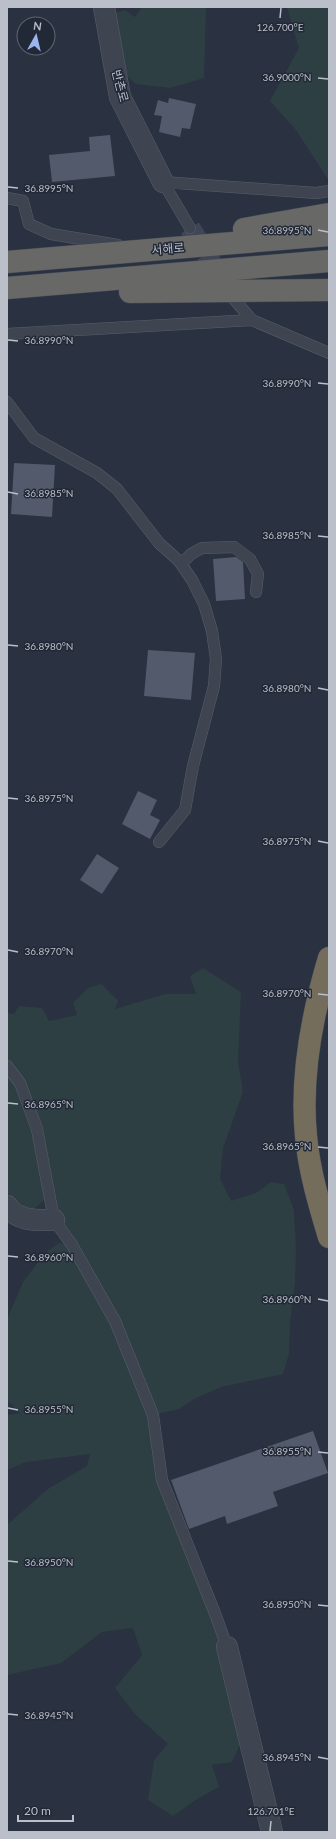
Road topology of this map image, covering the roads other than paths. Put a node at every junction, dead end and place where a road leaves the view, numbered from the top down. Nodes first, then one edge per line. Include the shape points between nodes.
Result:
1 (104, 7) edge
2 (162, 182) junction
3 (329, 191) edge
4 (7, 198) edge
5 (329, 214) edge
6 (190, 228) tunnel mouth
7 (329, 235) edge
8 (126, 246) junction
9 (38, 260) junction
10 (329, 261) edge
11 (7, 262) edge
12 (7, 288) edge
13 (329, 290) edge
14 (7, 293) edge
15 (233, 298) dead end
16 (252, 320) junction
17 (7, 334) edge
18 (329, 353) edge
19 (7, 402) edge
20 (181, 564) junction
21 (256, 592) dead end
22 (159, 842) dead end
23 (329, 958) edge
24 (7, 1066) edge
25 (7, 1206) edge
26 (54, 1220) junction
27 (329, 1237) edge
28 (227, 1647) joint
29 (272, 1832) edge

1 - 2 street, 반촌로 via 120,97
2 - 3 lane via 316,193
2 - 6 lane
4 - 8 lane via 22,201 29,224 51,234
5 - 8 highway
7 - 9 highway, 서해로
8 - 9 highway
9 - 11 highway, 서해로
10 - 12 highway
13 - 14 highway
15 - 16 lane
16 - 17 lane
16 - 18 lane
19 - 20 lane via 34,438 87,467 117,489 159,543
20 - 21 lane via 202,548 234,548 250,559 258,574
20 - 22 lane via 204,604 210,624 216,659 214,686 193,766 185,810
23 - 27 highway via 310,1035 304,1107 311,1169
24 - 26 lane via 20,1083 38,1129
25 - 26 street via 11,1212 22,1218
26 - 28 lane via 72,1245 115,1320 153,1415 162,1480
28 - 29 street

